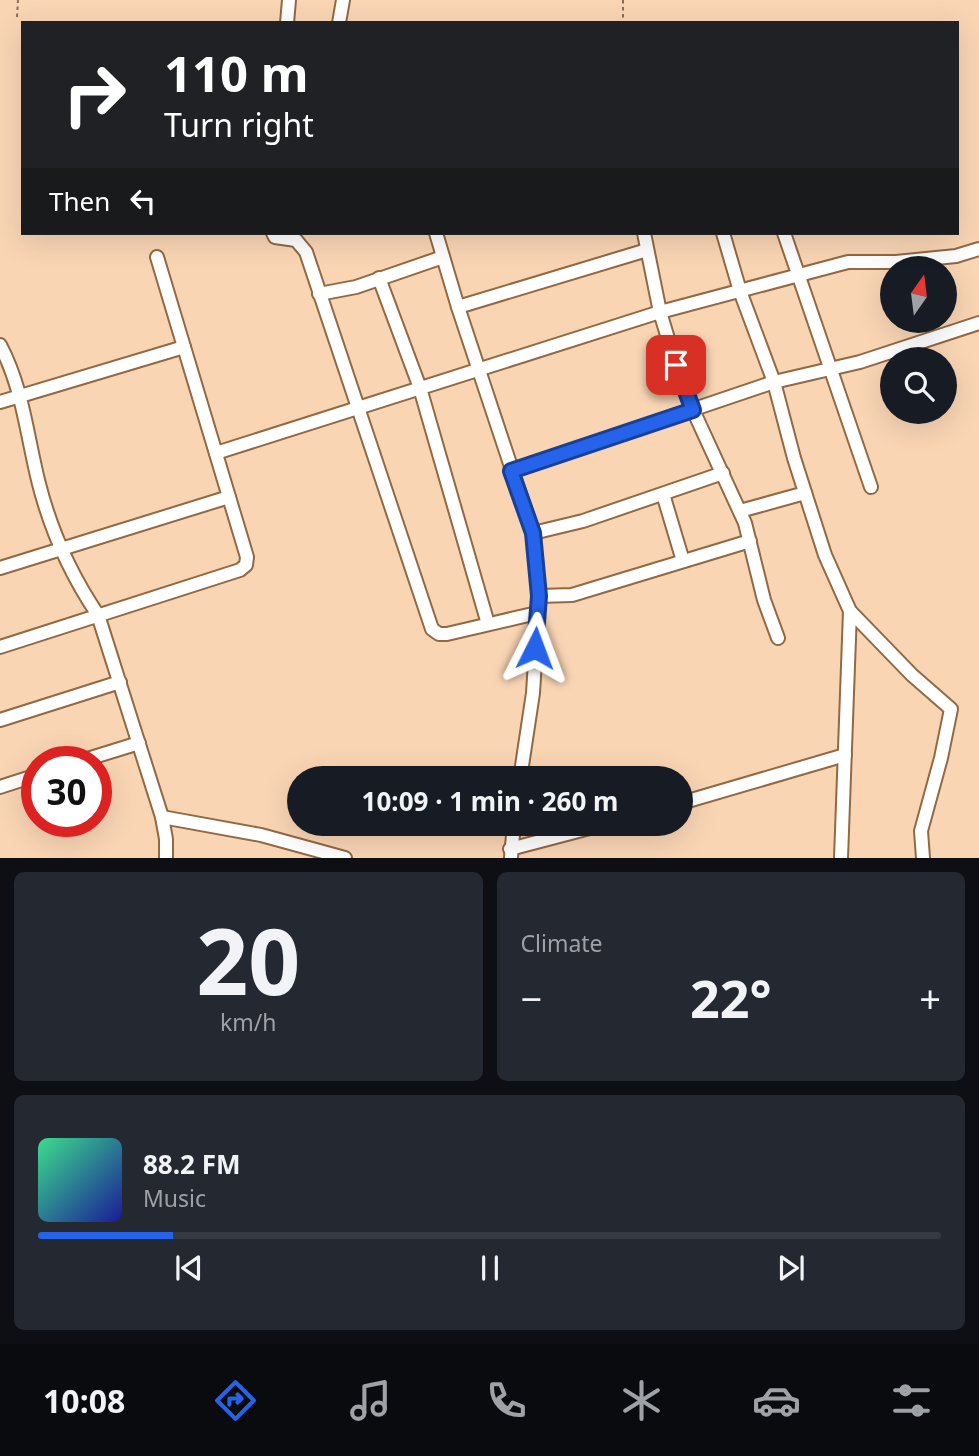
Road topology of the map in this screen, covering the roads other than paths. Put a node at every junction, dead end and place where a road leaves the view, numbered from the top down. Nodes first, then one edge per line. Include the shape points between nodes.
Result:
1 (289, 0) edge
2 (343, 0) edge
3 (287, 21) edge
4 (339, 21) edge
5 (274, 235) edge
6 (437, 235) edge
7 (644, 235) edge
8 (724, 235) edge
9 (785, 235) edge
10 (979, 249) edge
11 (647, 250) junction
12 (157, 257) dead end
13 (443, 257) junction
14 (798, 275) junction
15 (379, 278) junction
16 (740, 291) junction
17 (319, 294) junction
18 (458, 307) junction
19 (660, 312) junction
20 (979, 323) edge
21 (0, 345) edge
22 (184, 347) junction
23 (831, 369) junction
24 (479, 370) junction
25 (774, 382) junction
26 (420, 388) junction
27 (19, 397) junction
28 (0, 402) edge
29 (358, 408) junction
30 (693, 410) junction
31 (216, 453) junction
32 (511, 471) junction
33 (723, 473) junction
34 (871, 487) dead end
35 (805, 493) junction
36 (663, 494) junction
37 (229, 498) junction
38 (740, 511) junction
39 (533, 533) junction
40 (750, 541) junction
41 (61, 549) junction
42 (682, 561) junction
43 (0, 568) edge
44 (539, 596) junction
45 (850, 611) junction
46 (537, 613) junction
47 (99, 615) junction
48 (488, 624) junction
49 (778, 638) dead end
50 (0, 647) edge
51 (120, 681) junction
52 (0, 720) edge
53 (139, 743) junction
54 (112, 751) edge
55 (845, 755) junction
56 (522, 766) edge
57 (21, 780) edge
58 (0, 787) edge
59 (693, 799) edge
60 (162, 817) junction
61 (566, 836) edge
62 (510, 853) edge
63 (166, 858) edge
64 (345, 858) edge
65 (841, 858) edge
66 (923, 858) edge

1 - 3 street
2 - 4 street
5 - 17 street via 296,240 306,252
6 - 13 street
7 - 11 street
8 - 16 street
9 - 14 street
10 - 14 street via 896,262 848,262
11 - 18 street
11 - 19 street
12 - 22 street
13 - 15 street
13 - 18 street
14 - 16 street
14 - 23 street
15 - 17 street
15 - 26 street
16 - 19 street
16 - 25 street
17 - 29 street
18 - 24 street
19 - 24 street
19 - 30 street
20 - 23 street
21 - 27 street
22 - 27 street
22 - 31 street
23 - 25 street
23 - 34 street
24 - 26 street
24 - 32 street
25 - 30 street
25 - 35 street
26 - 29 street
26 - 48 street
27 - 28 street
27 - 41 street via 39,484
29 - 31 street
29 - 48 street via 430,625 443,634
30 - 32 street
30 - 33 street
31 - 37 street
32 - 39 street
33 - 36 street
33 - 38 street
35 - 38 street
35 - 45 street
36 - 39 street
36 - 42 street
37 - 41 street
37 - 47 street via 247,557 243,568
38 - 40 street
39 - 44 street
40 - 42 street
40 - 49 street
41 - 43 street
41 - 47 street
42 - 44 street via 572,595
44 - 46 street
45 - 55 street
45 - 66 street via 951,709 921,831
46 - 48 street
46 - 56 street via 533,694
47 - 50 street
47 - 51 street
51 - 52 street
51 - 53 street
53 - 54 street
53 - 60 street
55 - 59 street
55 - 65 street
57 - 58 street
60 - 63 street
60 - 64 street via 261,835
61 - 62 street

